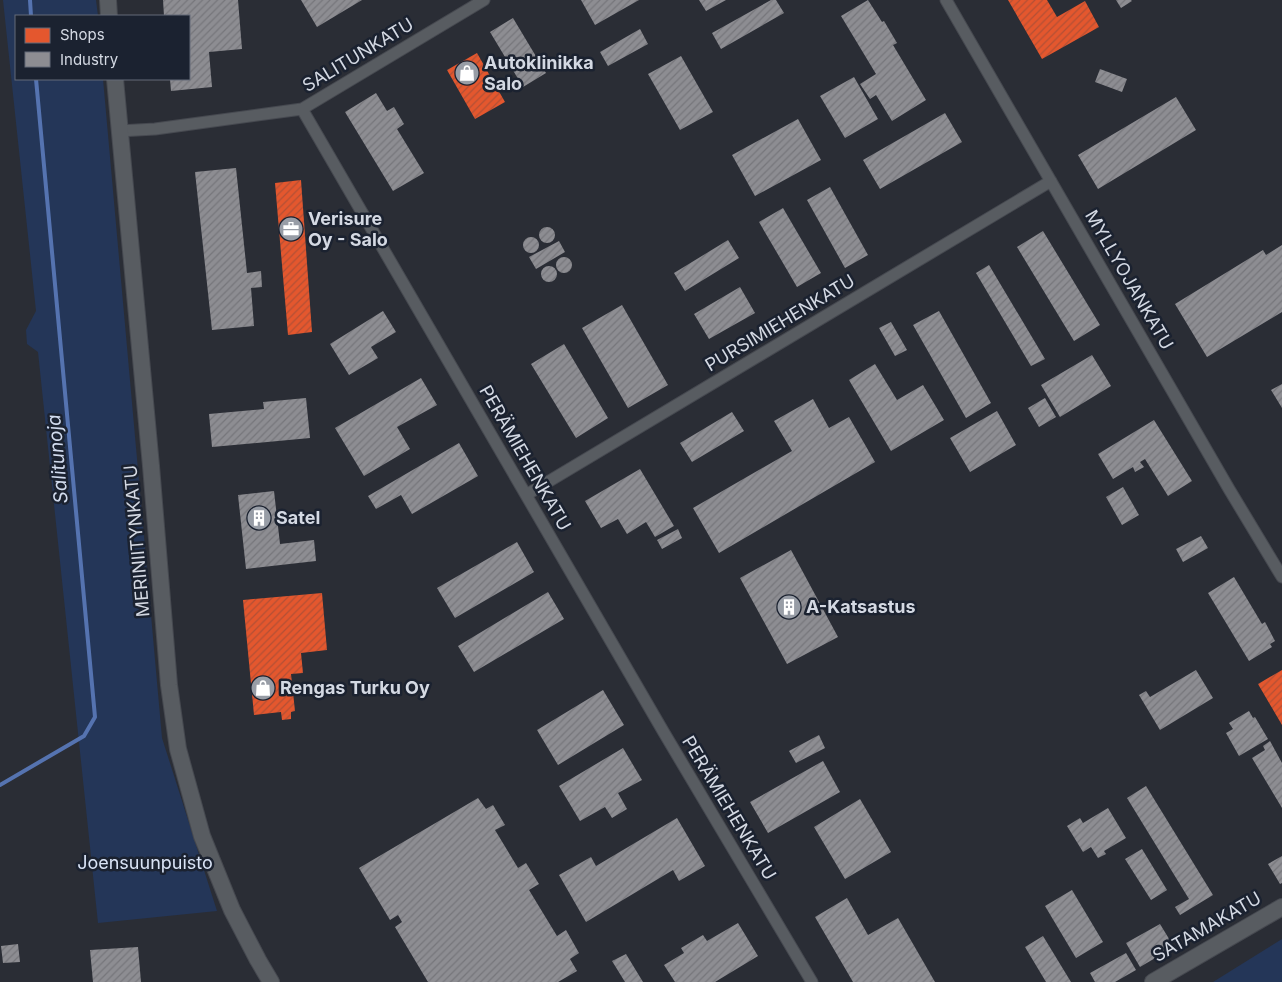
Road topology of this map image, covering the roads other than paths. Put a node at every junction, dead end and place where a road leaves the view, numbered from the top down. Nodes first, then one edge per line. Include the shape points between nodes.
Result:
1 (108, 0) edge
2 (484, 0) edge
3 (946, 0) edge
4 (109, 15) edge
5 (115, 80) edge
6 (302, 109) junction
7 (120, 131) junction
8 (1052, 181) junction
9 (526, 495) junction
10 (1282, 576) edge
11 (1282, 907) edge
12 (271, 982) edge
13 (812, 982) edge
14 (1153, 982) edge

1 - 4 main road
2 - 6 street, SALITUNKATU
3 - 8 street, MYLLYOJANKATU
5 - 7 main road, MERINIITYNKATU
6 - 7 street
6 - 9 street, PERÄMIEHENKATU
7 - 12 main road, MERINIITYNKATU via 169,685 178,749 202,836 232,910
8 - 9 street, PURSIMIEHENKATU
8 - 10 street, MYLLYOJANKATU
9 - 13 street, PERÄMIEHENKATU
11 - 14 main road, SATAMAKATU

